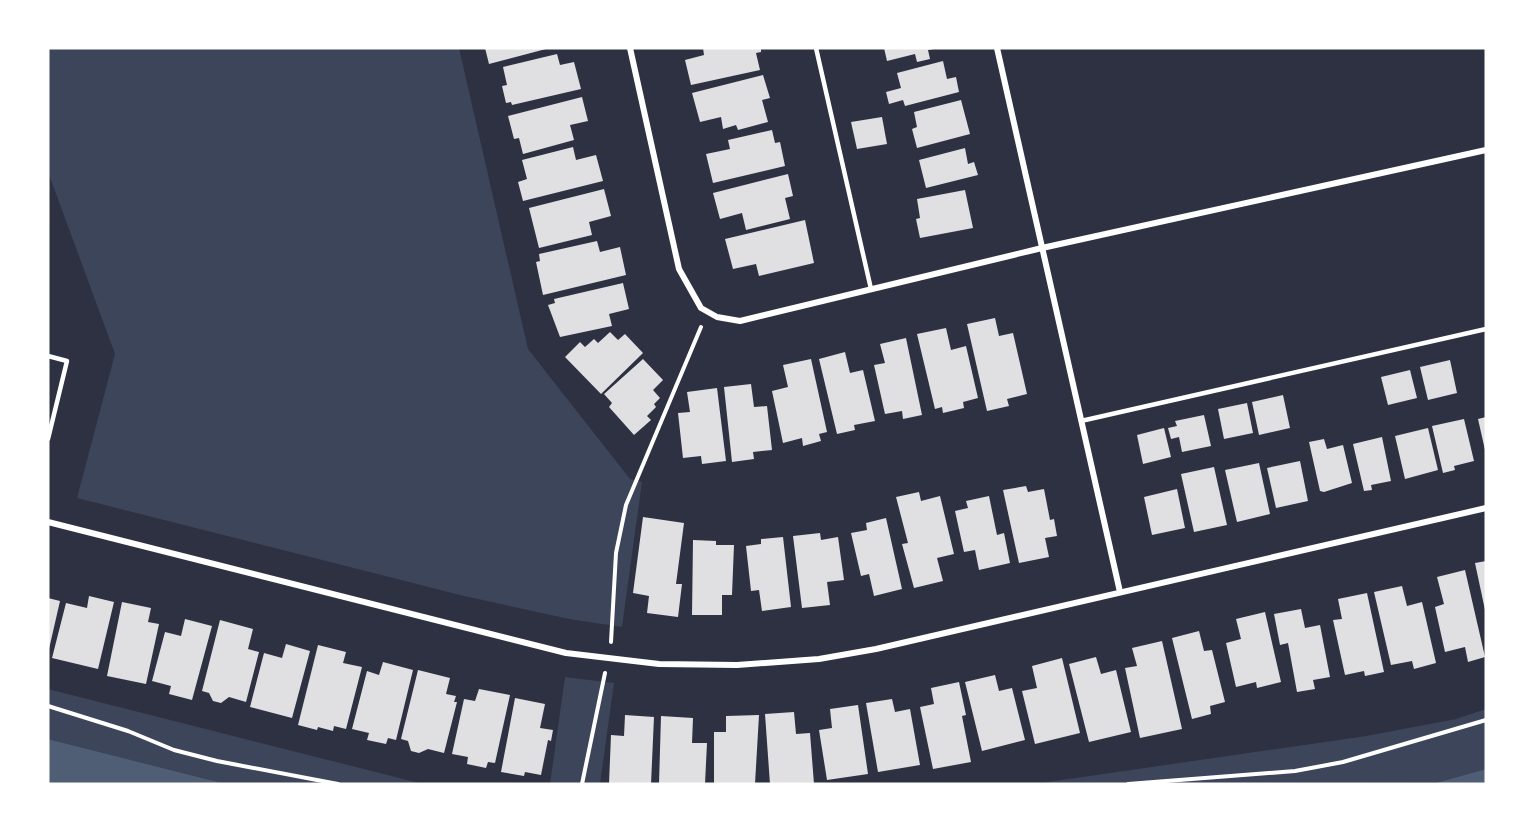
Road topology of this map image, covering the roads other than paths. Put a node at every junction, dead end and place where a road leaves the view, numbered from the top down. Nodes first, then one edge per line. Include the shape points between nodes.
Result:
1 (630, 48) edge
2 (816, 48) edge
3 (997, 48) edge
4 (1486, 150) edge
5 (1042, 248) junction
6 (872, 289) junction
7 (1486, 329) edge
8 (48, 356) edge
9 (1082, 421) junction
10 (48, 439) edge
11 (1486, 508) edge
12 (48, 522) edge
13 (1120, 592) junction

1 - 6 street via 679,269 689,290 708,312 741,321
2 - 6 lane
3 - 5 street
4 - 5 street
5 - 6 street
5 - 9 street
7 - 9 lane
8 - 10 lane via 67,361
9 - 13 street
11 - 13 street
12 - 13 street via 566,653 659,664 737,665 819,659

